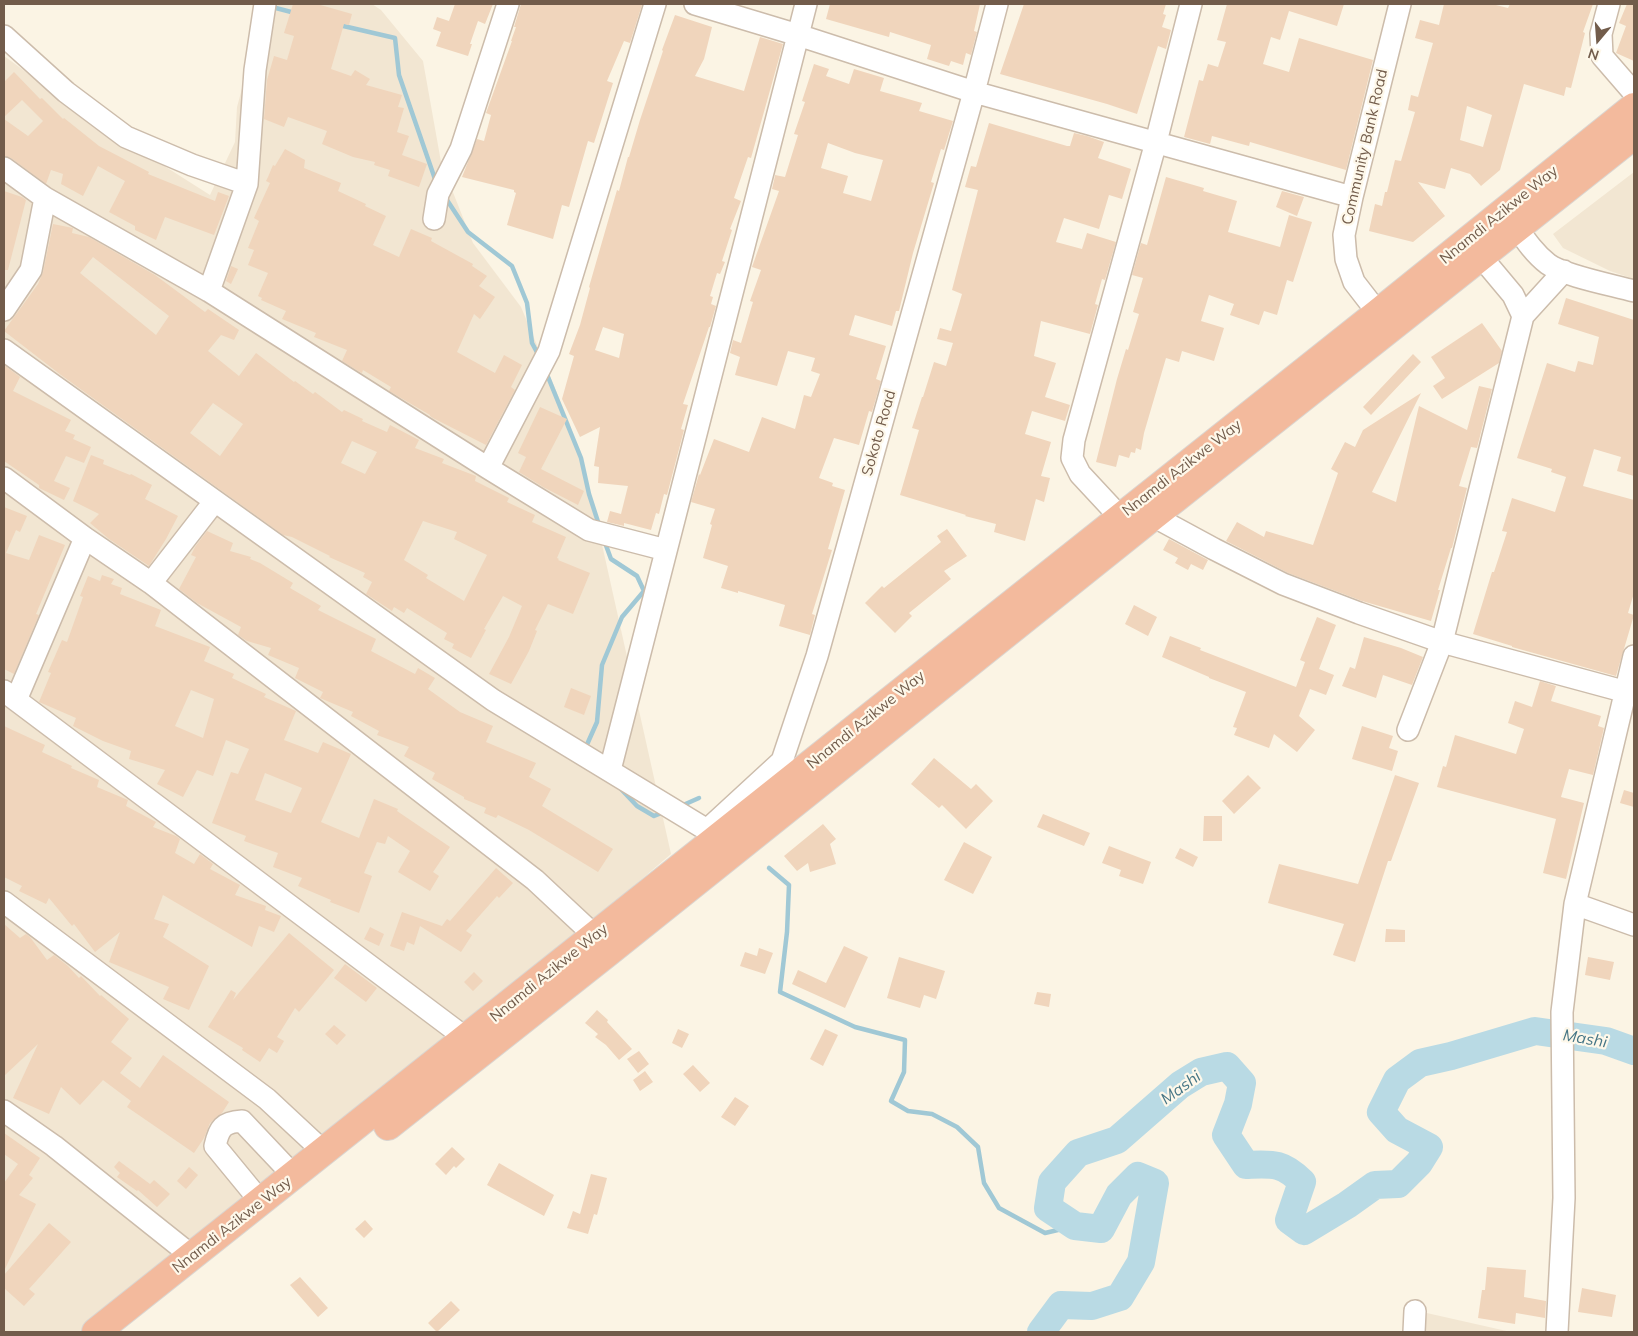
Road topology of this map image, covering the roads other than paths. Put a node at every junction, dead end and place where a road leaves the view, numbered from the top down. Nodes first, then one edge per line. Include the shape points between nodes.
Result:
1 (508, 4) edge
2 (655, 4) edge
3 (695, 4) edge
4 (806, 4) edge
5 (997, 4) edge
6 (1191, 4) edge
7 (1400, 4) edge
8 (1609, 4) edge
9 (264, 8) edge
10 (798, 35) junction
11 (4, 36) edge
12 (974, 92) junction
13 (1634, 93) edge
14 (1634, 107) edge
15 (1634, 135) edge
16 (1156, 142) junction
17 (4, 168) edge
18 (247, 184) junction
19 (1352, 197) junction
20 (45, 198) junction
21 (434, 219) dead end
22 (1517, 228) junction
23 (1475, 249) junction
24 (1564, 272) junction
25 (1634, 291) edge
26 (209, 292) junction
27 (4, 310) edge
28 (1378, 313) junction
29 (1522, 316) junction
30 (4, 350) edge
31 (488, 468) junction
32 (4, 478) edge
33 (214, 502) junction
34 (1153, 516) junction
35 (1120, 517) junction
36 (85, 538) junction
37 (666, 550) junction
38 (151, 583) junction
39 (1442, 642) junction
40 (1634, 656) edge
41 (1630, 692) edge
42 (10, 696) edge
43 (1408, 730) dead end
44 (610, 770) junction
45 (4, 902) edge
46 (1575, 904) junction
47 (1634, 925) edge
48 (601, 945) junction
49 (467, 1038) junction
50 (4, 1111) edge
51 (324, 1152) junction
52 (294, 1176) junction
53 (261, 1202) junction
54 (192, 1256) junction
55 (96, 1332) edge
56 (126, 1332) edge
57 (1557, 1332) edge

1 - 21 street via 461,149 438,194
2 - 31 street via 549,351
3 - 10 street
4 - 10 street
5 - 12 street, Sokoto Road
6 - 16 street
7 - 19 street, Community Bank Road
8 - 13 street via 1601,34 1602,56
9 - 18 street via 255,70
10 - 12 street
10 - 37 street
11 - 18 street via 66,92 126,137
12 - 16 street
12 - 44 street, Sokoto Road via 817,656 782,761 707,830
14 - 23 highway, Nnamdi Azikwe Way
15 - 22 highway, Nnamdi Azikwe Way
16 - 19 street
16 - 35 street via 1074,440 1072,458 1080,474
17 - 20 street
18 - 26 street
19 - 28 street, Community Bank Road via 1344,235 1346,259 1354,282
20 - 26 street
20 - 27 street via 31,270
22 - 23 highway, Nnamdi Azikwe Way
22 - 24 street via 1549,265
23 - 28 highway, Nnamdi Azikwe Way
23 - 29 street via 1513,295
23 - 34 highway, Nnamdi Azikwe Way
24 - 25 street
24 - 29 street
26 - 31 street
28 - 35 highway, Nnamdi Azikwe Way
29 - 39 street
30 - 33 street
31 - 37 street via 595,532
32 - 36 street
33 - 38 street
33 - 44 street via 493,700
34 - 39 street via 1283,584
34 - 48 highway, Nnamdi Azikwe Way
35 - 48 highway, Nnamdi Azikwe Way
36 - 38 street
36 - 42 street
37 - 44 street
38 - 48 street via 535,880
39 - 41 street
39 - 43 street
40 - 41 street
41 - 46 street
42 - 49 street
45 - 51 street via 267,1099
46 - 47 street
46 - 57 street via 1562,1021 1564,1198
48 - 49 highway, Nnamdi Azikwe Way
48 - 56 highway, Nnamdi Azikwe Way
49 - 51 highway, Nnamdi Azikwe Way
50 - 54 street via 54,1146
51 - 52 highway, Nnamdi Azikwe Way
52 - 53 highway, Nnamdi Azikwe Way
52 - 53 street via 242,1121 223,1126 215,1146
53 - 54 highway, Nnamdi Azikwe Way
54 - 55 highway, Nnamdi Azikwe Way

